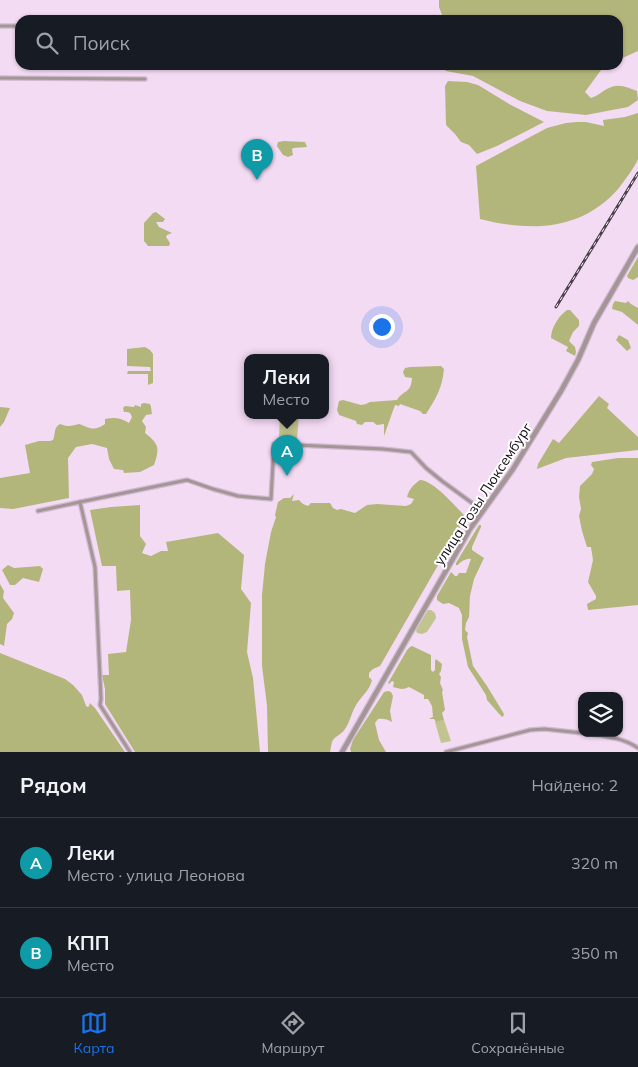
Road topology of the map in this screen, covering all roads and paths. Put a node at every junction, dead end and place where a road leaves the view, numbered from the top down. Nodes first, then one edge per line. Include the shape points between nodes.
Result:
1 (0, 26) edge
2 (15, 26) edge
3 (0, 78) edge
4 (145, 79) dead end
5 (638, 247) edge
6 (80, 502) junction
7 (38, 511) dead end
8 (484, 511) junction
9 (578, 732) edge
10 (606, 737) edge
11 (638, 748) edge
12 (130, 752) edge
13 (342, 752) edge
14 (446, 752) edge

1 - 2 street
3 - 4 street
5 - 8 street, улица Розы Люксембург via 594,323 562,391
6 - 7 street
6 - 8 street via 187,480 238,496 271,498 274,444 411,452 442,481
6 - 12 street via 95,567 100,705
8 - 13 street, улица Розы Люксембург via 470,529
9 - 14 street via 530,730
10 - 11 street

